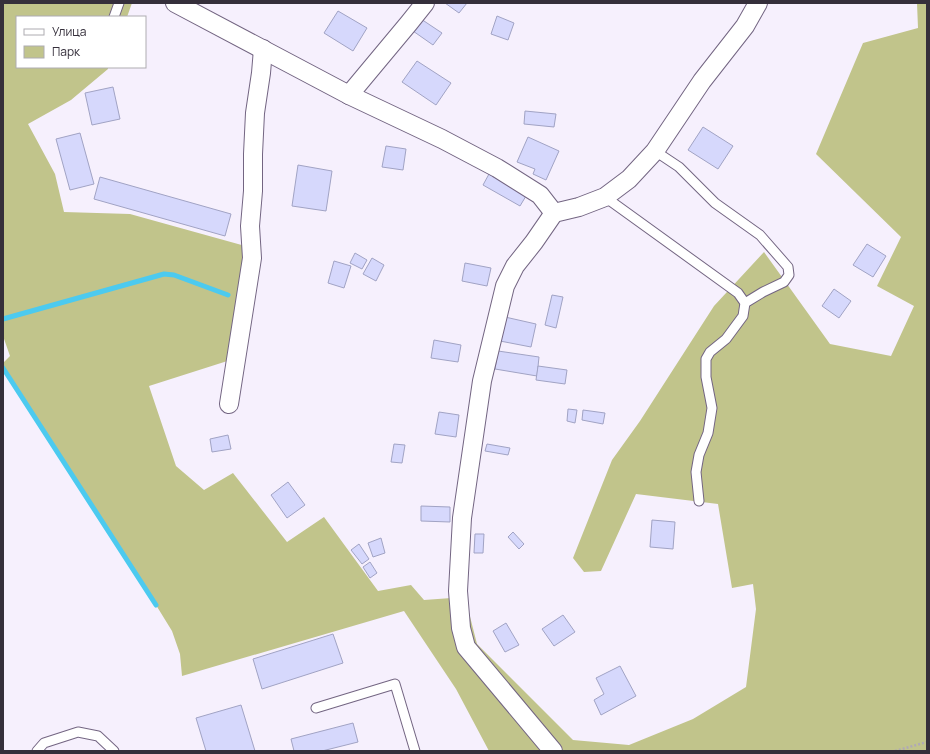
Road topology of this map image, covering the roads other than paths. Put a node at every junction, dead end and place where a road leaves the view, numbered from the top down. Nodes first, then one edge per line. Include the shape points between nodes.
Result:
1 (120, 3) edge
2 (175, 3) edge
3 (425, 3) edge
4 (758, 3) edge
5 (114, 16) edge
6 (263, 49) junction
7 (349, 95) junction
8 (655, 151) junction
9 (605, 197) junction
10 (554, 213) junction
11 (745, 303) junction
12 (229, 404) dead end
13 (699, 501) dead end
14 (316, 708) dead end
15 (37, 751) edge
16 (114, 751) edge
17 (415, 751) edge
18 (554, 751) edge

1 - 5 lane
2 - 6 street
3 - 7 street
4 - 8 street via 745,26 702,81
6 - 7 street
6 - 12 street via 252,154 252,258
7 - 10 street via 497,168 540,195
8 - 9 street via 629,179
8 - 11 lane via 678,167 715,203 760,235 788,267 789,275 784,282
9 - 10 street
9 - 11 lane via 738,293
10 - 18 street via 515,266 505,286 482,380 462,518 458,591 461,628 466,647
11 - 13 lane via 743,316 726,339 710,352 706,359 706,378 712,408 708,433 699,455 696,472
14 - 17 lane via 395,684
15 - 16 lane via 44,743 78,732 98,736

